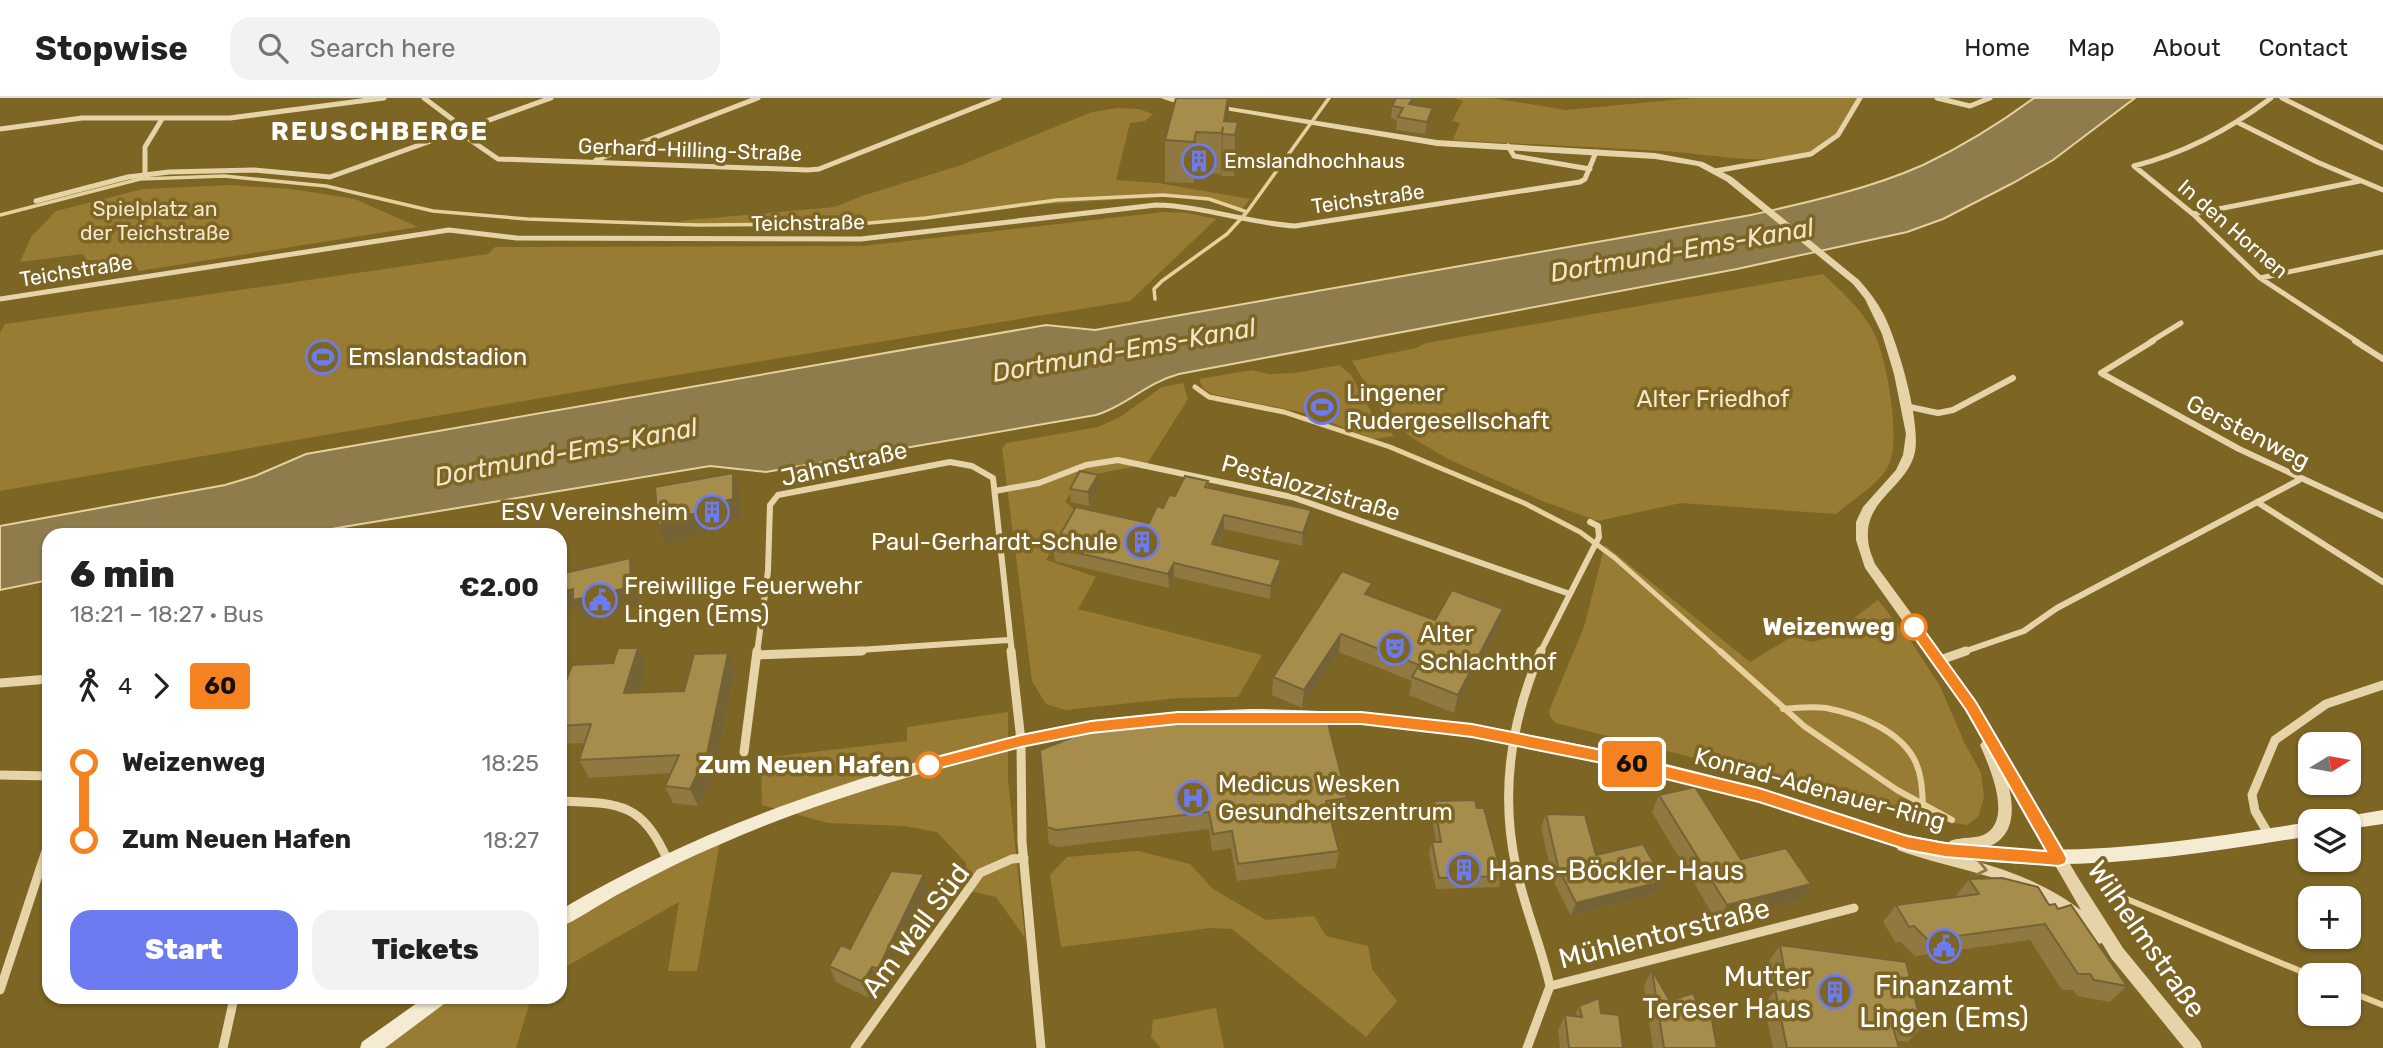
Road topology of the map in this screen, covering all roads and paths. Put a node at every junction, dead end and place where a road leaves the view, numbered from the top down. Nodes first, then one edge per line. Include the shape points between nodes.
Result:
1 (384, 98) edge
2 (424, 98) edge
3 (551, 98) edge
4 (758, 98) edge
5 (999, 98) edge
6 (1165, 98) edge
7 (1860, 98) edge
8 (1937, 98) edge
9 (1990, 98) edge
10 (2271, 98) edge
11 (2282, 98) edge
12 (162, 119) junction
13 (1318, 123) joint
14 (2239, 123) junction
15 (0, 129) edge
16 (462, 130) junction
17 (1508, 146) junction
18 (2383, 148) edge
19 (1596, 152) junction
20 (592, 162) junction
21 (1590, 169) junction
22 (1715, 171) junction
23 (145, 174) junction
24 (2360, 181) junction
25 (2383, 190) edge
26 (36, 201) dead end
27 (2193, 214) junction
28 (2383, 252) edge
29 (2260, 278) junction
30 (0, 299) edge
31 (2181, 323) dead end
32 (2383, 350) edge
33 (2373, 352) junction
34 (2383, 359) edge
35 (2014, 378) dead end
36 (1905, 406) junction
37 (2299, 480) junction
38 (995, 491) junction
39 (2257, 502) junction
40 (2383, 516) edge
41 (1590, 522) dead end
42 (2383, 582) edge
43 (1570, 594) junction
44 (1008, 639) junction
45 (758, 655) junction
46 (1940, 660) junction
47 (42, 680) edge
48 (0, 683) edge
49 (2383, 685) edge
50 (1971, 706) junction
51 (1513, 737) junction
52 (1021, 741) junction
53 (744, 752) dead end
54 (0, 775) edge
55 (42, 776) edge
56 (567, 802) edge
57 (2383, 817) edge
58 (2361, 820) edge
59 (2298, 831) edge
60 (1871, 832) junction
61 (2269, 835) junction
62 (1907, 843) junction
63 (1024, 859) junction
64 (2059, 859) junction
65 (668, 861) junction
66 (42, 863) edge
67 (1854, 908) dead end
68 (567, 915) edge
69 (1550, 986) junction
70 (0, 990) edge
71 (2151, 998) junction
72 (233, 1004) edge
73 (430, 1004) edge
74 (223, 1048) edge
75 (369, 1048) edge
76 (855, 1048) edge
77 (1041, 1048) edge
78 (1527, 1048) edge
79 (2194, 1048) edge

1 - 12 street via 264,115
2 - 16 street, Gerhard-Hilling-Straße
3 - 16 street
4 - 20 street
5 - 20 street, Gerhard-Hilling-Straße via 819,169
6 - 13 street
7 - 22 street via 1840,133 1826,146 1783,162 1738,164
8 - 9 street via 1969,107
10 - 14 street
11 - 18 street
12 - 15 street via 82,118
12 - 23 street via 145,147
13 - 17 street via 1437,143
14 - 24 street
14 - 27 street, In den Hornen via 2170,158 2134,166
16 - 20 street, Gerhard-Hilling-Straße via 492,157
16 - 23 street via 330,177 254,170
17 - 19 street
17 - 21 street via 1514,156
19 - 21 street
19 - 22 street via 1680,159
21 - 30 street, Teichstraße via 1580,182 1539,190 1286,226 1189,206 1156,205 891,236 814,240 517,238 449,230
22 - 36 street via 1865,292 1890,341
23 - 26 street
24 - 25 street
24 - 27 street
27 - 29 street, In den Hornen
28 - 29 street
29 - 33 street, In den Hornen
31 - 37 street, Gerstenweg via 2101,373 2165,412
32 - 33 street
33 - 34 street, In den Hornen
35 - 36 street via 1952,411
36 - 46 street via 1909,458 1896,480 1864,512 1860,540 1878,580
37 - 39 street
37 - 40 street, Gerstenweg
38 - 43 street, Pestalozzistraße via 1118,460 1292,497
38 - 44 street
38 - 45 street, Jahnstraße via 993,478 972,466 950,462 778,495 770,505
39 - 42 street
39 - 46 street via 2057,608 2024,631
41 - 43 street via 1598,526 1600,537
43 - 51 street via 1532,672
44 - 45 street
44 - 52 street
45 - 53 street, Jahnstraße
46 - 50 street
47 - 48 street
49 - 61 street via 2326,704 2275,740 2252,795
50 - 62 street via 2008,799 2008,814 1997,832 1983,842 1968,846
50 - 64 street
51 - 52 main road, Konrad-Adenauer-Ring via 1361,718 1256,716 1166,719
51 - 60 main road, Konrad-Adenauer-Ring via 1759,795
51 - 69 street via 1507,772 1511,837
52 - 63 street
52 - 65 main road, Konrad-Adenauer-Ring via 843,790 732,831
54 - 55 street
56 - 65 street via 624,806 644,818
57 - 58 main road
59 - 61 main road, Konrad-Adenauer-Ring
60 - 62 main road, Konrad-Adenauer-Ring
60 -> 71 street via 1927,855 2003,874 2043,890 2091,928
61 - 64 main road, Konrad-Adenauer-Ring via 2122,856
62 - 64 main road, Konrad-Adenauer-Ring
63 - 76 street, Am Wall Süd via 1012,859 980,873
63 - 77 street
64 - 71 street, Wilhelmstraße
65 - 68 main road, Konrad-Adenauer-Ring
66 - 70 street
67 - 69 street, Mühlentorstraße
69 - 78 street, Mühlentorstraße
71 - 79 street, Wilhelmstraße
72 - 74 street
73 - 75 main road

